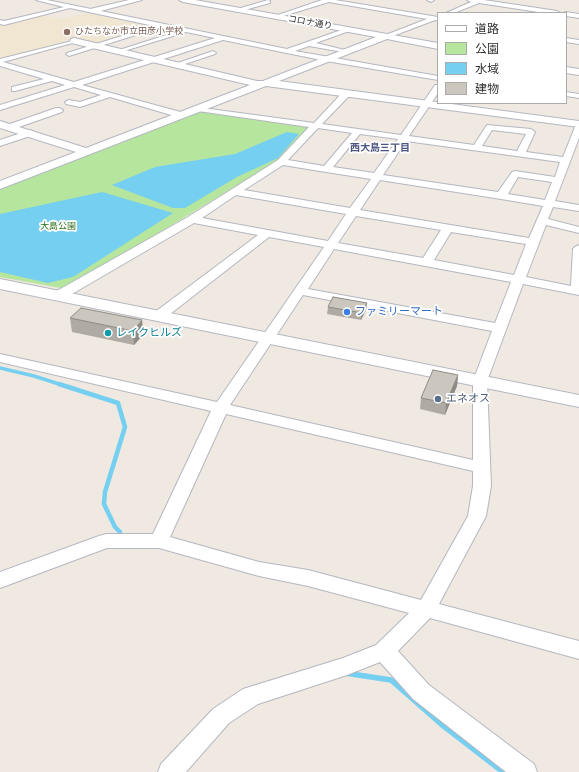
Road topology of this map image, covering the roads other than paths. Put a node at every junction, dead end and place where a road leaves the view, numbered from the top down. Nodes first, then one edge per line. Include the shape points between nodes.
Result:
1 (39, 0) edge
2 (138, 0) edge
3 (183, 0) edge
4 (311, 0) edge
5 (325, 0) edge
6 (328, 0) edge
7 (470, 0) edge
8 (480, 1) edge
9 (268, 2) dead end
10 (72, 7) junction
11 (237, 10) junction
12 (93, 11) junction
13 (451, 12) edge
14 (551, 12) edge
15 (261, 14) junction
16 (567, 14) edge
17 (579, 16) edge
18 (275, 17) junction
19 (437, 18) edge
20 (0, 22) edge
21 (161, 25) junction
22 (185, 30) junction
23 (347, 30) junction
24 (385, 37) junction
25 (223, 38) junction
26 (74, 40) joint
27 (567, 40) edge
28 (579, 42) edge
29 (308, 44) junction
30 (437, 45) edge
31 (96, 46) junction
32 (119, 51) junction
33 (287, 51) junction
34 (347, 52) junction
35 (213, 53) dead end
36 (69, 54) dead end
37 (328, 59) junction
38 (154, 60) junction
39 (0, 61) edge
40 (0, 64) edge
41 (205, 64) dead end
42 (176, 65) junction
43 (192, 69) junction
44 (567, 70) edge
45 (579, 72) edge
46 (437, 78) edge
47 (51, 79) junction
48 (263, 84) junction
49 (73, 85) junction
50 (437, 89) edge
51 (15, 90) dead end
52 (346, 94) junction
53 (567, 94) edge
54 (109, 95) junction
55 (579, 96) edge
56 (69, 102) dead end
57 (428, 104) junction
58 (0, 108) edge
59 (198, 109) junction
60 (59, 110) dead end
61 (181, 115) junction
62 (4, 126) edge
63 (316, 126) junction
64 (579, 126) edge
65 (358, 131) junction
66 (30, 133) junction
67 (404, 137) junction
68 (0, 143) edge
69 (477, 147) junction
70 (88, 152) junction
71 (521, 153) junction
72 (565, 160) junction
73 (281, 162) junction
74 (326, 169) junction
75 (378, 177) junction
76 (558, 180) junction
77 (0, 185) edge
78 (234, 192) junction
79 (501, 196) junction
80 (549, 203) junction
81 (579, 208) edge
82 (354, 212) junction
83 (192, 219) junction
84 (542, 221) junction
85 (448, 227) junction
86 (579, 230) edge
87 (267, 233) junction
88 (533, 242) junction
89 (331, 245) junction
90 (579, 249) edge
91 (427, 262) junction
92 (519, 280) junction
93 (0, 284) edge
94 (300, 291) junction
95 (578, 291) edge
96 (60, 295) junction
97 (160, 315) junction
98 (500, 328) junction
99 (268, 338) junction
100 (0, 358) edge
101 (480, 381) junction
102 (579, 401) edge
103 (221, 407) junction
104 (481, 467) junction
105 (159, 540) junction
106 (0, 580) edge
107 (426, 609) junction
108 (579, 650) edge
109 (384, 651) junction
110 (175, 770) edge
111 (525, 772) edge

1 - 10 street
2 - 12 street
3 - 11 street, コロナ通り
4 - 15 street
5 - 6 street
6 - 18 street
6 - 19 street
7 - 8 street
8 - 13 street
8 - 14 street
9 - 11 street
10 - 12 street
10 - 20 street
11 - 15 street, コロナ通り
12 - 21 street
15 - 18 street, コロナ通り
16 - 17 street
18 - 23 street, コロナ通り
19 - 24 street
21 - 22 street
21 - 31 street
22 - 25 street
22 - 32 street
23 - 24 street, コロナ通り
23 - 29 street
24 - 30 street, コロナ通り
24 - 34 street
25 - 33 street
25 - 38 street
26 - 31 street
26 - 39 street
27 - 28 street
29 - 33 street
29 - 34 street
31 - 32 street
31 - 36 street
32 - 38 street
33 - 37 street
34 - 37 street
35 - 42 street
37 - 46 street
37 - 48 street
38 - 42 street
38 - 49 street
40 - 47 street
41 - 43 street
42 - 43 street
43 - 48 street
44 - 45 street
47 - 49 street
47 - 51 street
48 - 52 street
48 - 59 street
49 - 54 street
49 - 58 street
50 - 57 street
52 - 57 street
52 - 63 street
53 - 55 street
54 - 56 street via 80,105
54 - 61 street
57 - 64 street
57 - 67 street
59 - 61 street
59 - 63 street
60 - 62 street
61 - 70 street
62 - 66 street
63 - 65 street
63 - 73 street
64 - 72 street
65 - 67 street
65 - 74 street
66 - 68 street
66 - 70 street
67 - 69 street
67 - 75 street
69 - 71 street
69 - 71 street via 490,127 530,132
70 - 77 street
71 - 72 street
72 - 76 street
73 - 74 street
73 - 78 street
74 - 75 street
75 - 79 street
75 - 82 street
76 - 79 street via 515,174
76 - 80 street
78 - 82 street
78 - 83 street
79 - 80 street
80 - 81 street
80 - 84 street
82 - 85 street
82 - 89 street
83 - 87 street
83 - 96 street
84 - 86 street
84 - 88 street
85 - 88 street
85 - 91 street
87 - 89 street
87 - 97 street
88 - 92 street
89 - 91 street
89 - 94 street
90 - 95 street
91 - 92 street
92 - 95 street
92 - 98 street
93 - 96 street
94 - 98 street
94 - 99 street
96 - 97 street
97 - 99 street
98 - 101 street
99 - 101 street
99 - 103 street
100 - 103 street
101 - 102 street
101 - 104 street
103 - 104 street
103 - 105 street
104 - 107 street via 482,486 477,516
105 - 106 street via 106,541
105 - 107 street via 259,569 308,578
107 - 108 street
107 - 109 street
109 - 110 street via 346,666 251,696 221,716
109 - 111 street via 421,692

